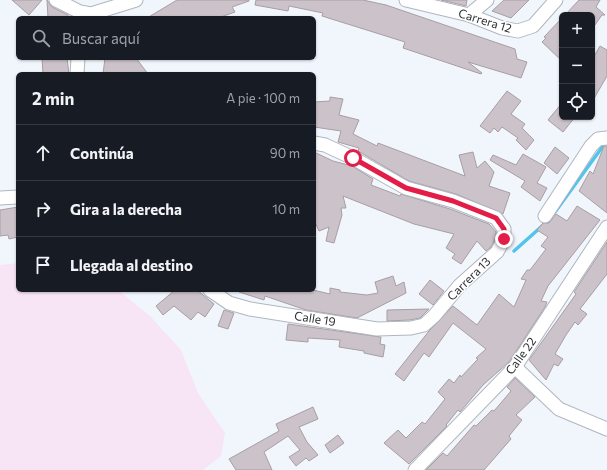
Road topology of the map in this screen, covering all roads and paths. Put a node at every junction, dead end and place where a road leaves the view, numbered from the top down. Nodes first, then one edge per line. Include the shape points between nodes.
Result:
1 (56, 0) edge
2 (136, 0) edge
3 (406, 0) edge
4 (487, 0) edge
5 (556, 0) edge
6 (469, 14) junction
7 (91, 16) edge
8 (78, 60) edge
9 (77, 72) edge
10 (607, 138) edge
11 (316, 143) edge
12 (16, 196) edge
13 (0, 198) edge
14 (545, 216) dead end
15 (607, 227) edge
16 (213, 292) edge
17 (424, 325) joint
18 (515, 368) junction
19 (607, 429) edge
20 (415, 470) edge

1 - 7 street
2 - 7 street
3 - 6 street, Carrera 12
4 - 6 street
5 - 6 street, Carrera 12 via 533,26 518,31 502,28
8 - 9 street
10 - 14 street via 598,139 591,146
11 - 17 street, Carrera 13 via 353,158 406,188 453,201 496,218 504,229 504,239 497,252 460,285
12 - 13 street
15 - 18 street, Calle 22
16 - 17 street, Calle 19 via 230,303 250,309 377,329
18 - 19 street via 559,410
18 - 20 street, Calle 22

